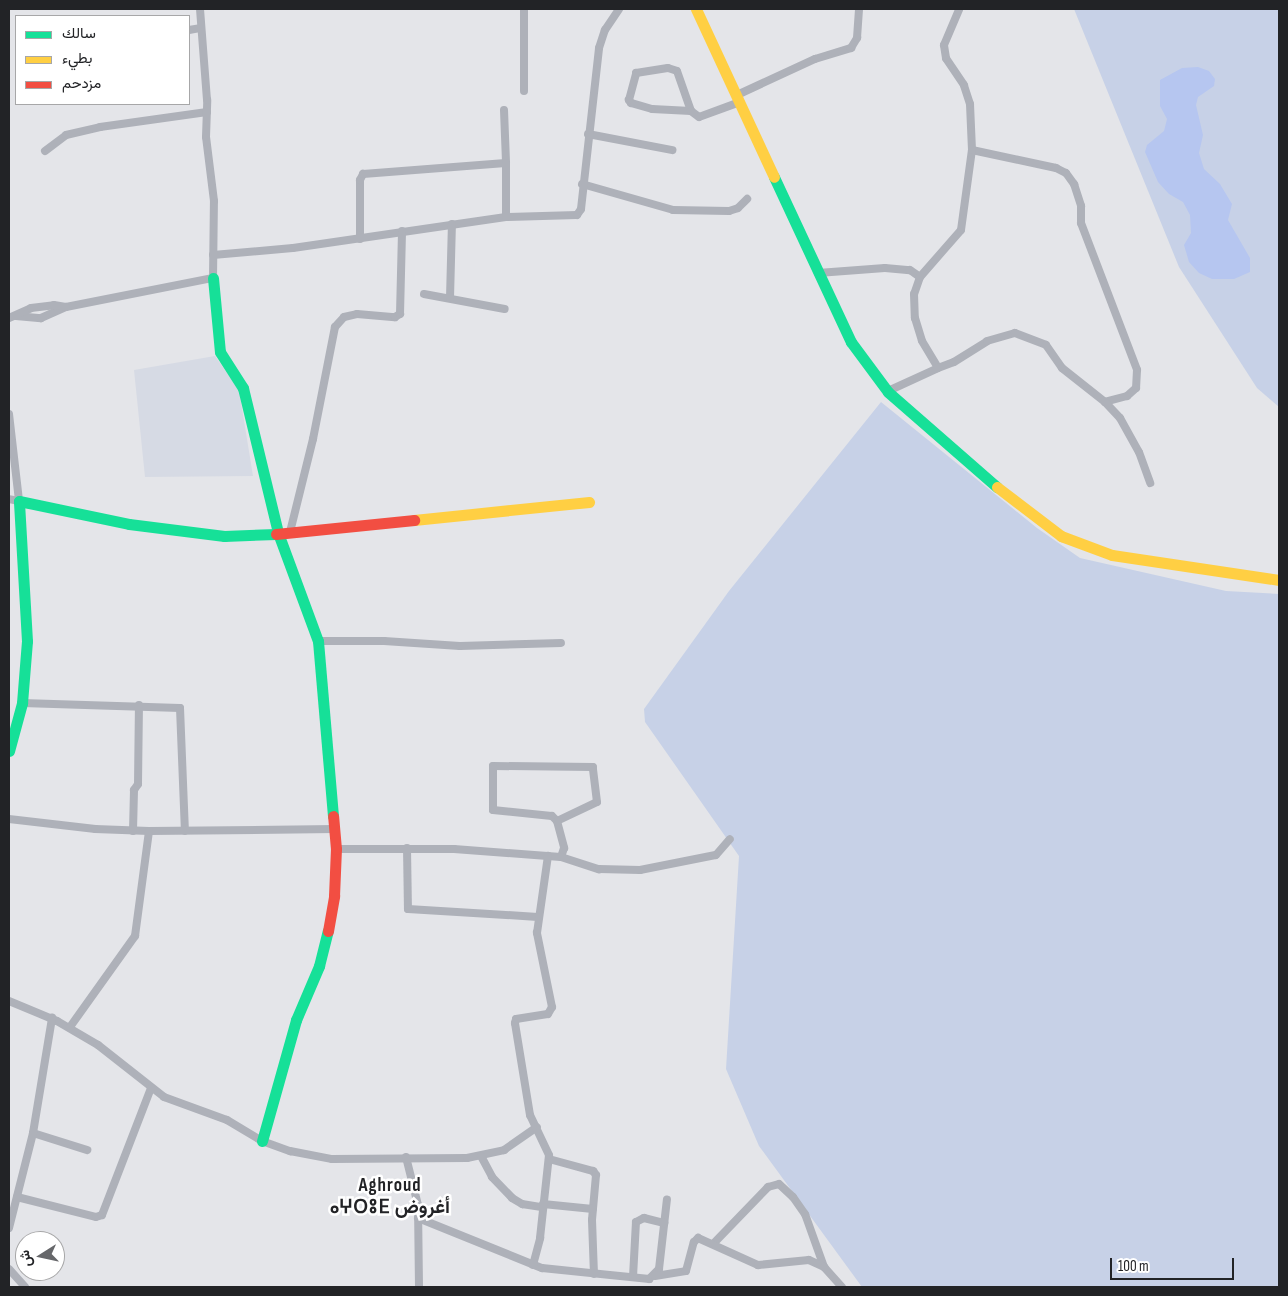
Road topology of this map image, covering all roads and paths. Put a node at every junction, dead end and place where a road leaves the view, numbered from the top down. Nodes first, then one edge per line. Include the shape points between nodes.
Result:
1 (200, 9) edge
2 (524, 9) edge
3 (619, 9) edge
4 (696, 9) edge
5 (860, 9) edge
6 (959, 9) edge
7 (200, 28) junction
8 (190, 30) edge
9 (524, 91) dead end
10 (738, 99) junction
11 (504, 110) dead end
12 (691, 111) junction
13 (207, 112) junction
14 (588, 134) junction
15 (672, 150) dead end
16 (972, 150) junction
17 (45, 152) dead end
18 (506, 162) junction
19 (582, 184) junction
20 (746, 199) dead end
21 (506, 217) junction
22 (452, 224) junction
23 (402, 231) junction
24 (360, 238) junction
25 (213, 255) junction
26 (818, 273) junction
27 (920, 277) junction
28 (213, 278) junction
29 (424, 294) dead end
30 (450, 298) junction
31 (66, 307) junction
32 (505, 309) dead end
33 (12, 317) edge
34 (938, 368) junction
35 (888, 391) junction
36 (1105, 402) junction
37 (9, 414) edge
38 (1150, 482) dead end
39 (14, 500) edge
40 (588, 502) dead end
41 (290, 532) junction
42 (278, 533) junction
43 (1279, 580) edge
44 (318, 641) junction
45 (561, 643) dead end
46 (22, 703) junction
47 (139, 705) junction
48 (9, 751) edge
49 (9, 819) edge
50 (557, 820) junction
51 (335, 829) junction
52 (133, 831) junction
53 (149, 831) junction
54 (185, 831) junction
55 (730, 838) dead end
56 (407, 848) junction
57 (336, 849) junction
58 (548, 856) junction
59 (561, 857) junction
60 (538, 917) junction
61 (9, 1001) edge
62 (52, 1018) junction
63 (70, 1028) junction
64 (151, 1088) junction
65 (537, 1127) junction
66 (33, 1133) junction
67 (262, 1141) junction
68 (87, 1150) dead end
69 (481, 1156) junction
70 (406, 1157) junction
71 (549, 1159) junction
72 (17, 1197) junction
73 (667, 1199) dead end
74 (543, 1206) junction
75 (593, 1209) junction
76 (418, 1218) junction
77 (664, 1223) junction
78 (9, 1228) edge
79 (714, 1243) junction
80 (533, 1265) junction
81 (824, 1267) junction
82 (9, 1268) edge
83 (594, 1274) junction
84 (655, 1276) junction
85 (633, 1278) junction
86 (645, 1283) edge
87 (25, 1287) edge
88 (418, 1287) edge
89 (842, 1287) edge

1 - 7 street
2 - 9 street
3 - 14 street via 605,30 599,48
4 - 10 street
5 - 10 street via 857,38 851,48 815,59
6 - 16 street via 944,45 946,58 964,85 970,104
7 - 8 street
7 - 13 street
10 - 12 street via 704,117
10 - 26 street
11 - 18 street
12 - 12 street via 652,109 631,103 636,73 668,68 677,71
13 - 17 street via 66,135
13 - 25 street via 214,201
14 - 15 street
14 - 19 street
16 - 27 street via 962,230
16 - 36 street via 1056,168 1074,184 1081,206 1081,224 1137,370 1136,388 1127,396
18 - 21 street
18 - 24 street via 360,174
19 - 20 street via 673,210 729,211 738,208
19 - 21 street via 581,209 577,215
21 - 22 street
22 - 23 street
22 - 30 street
23 - 24 street
23 - 41 street via 400,314 395,317 357,314 344,317 335,327 313,439
24 - 25 street
25 - 28 street
26 - 27 street via 885,268 910,270
26 - 35 street via 851,342
27 - 34 street via 914,294 915,318 922,341
28 - 31 street
28 - 42 street via 220,352 242,388
29 - 30 street
30 - 32 street
31 - 33 street via 42,318
31 - 33 street via 30,308
34 - 35 street
34 - 36 street via 987,341 1015,333 1046,344 1062,368
35 - 43 street via 1000,490 1061,536 1112,555
36 - 38 street via 1120,418 1139,452
37 - 39 street
39 - 42 street via 128,524 224,536
39 - 46 street via 27,641
40 - 41 street
41 - 42 street
42 - 44 street
44 - 45 street via 460,646
44 - 51 street
46 - 47 street
46 - 48 street
47 - 52 street via 138,784 134,790
47 - 54 street via 177,706 182,711
49 - 52 street
50 - 50 street via 552,816 493,810 493,766 593,767 597,802
50 - 59 street via 564,848
51 - 54 street
51 - 57 street
52 - 53 street
53 - 54 street
53 - 63 street via 134,936
55 - 59 street via 716,855 653,870 599,869
56 - 57 street
56 - 58 street
56 - 60 street via 408,909
57 - 67 street via 334,896 326,940 319,966 296,1020
58 - 59 street
58 - 60 street
60 - 65 street via 538,949 552,999 551,1011 516,1020 515,1023 530,1115
61 - 62 street
62 - 63 street
62 - 66 street
63 - 64 street via 126,1065
64 - 67 street via 164,1097 227,1120
64 - 72 street via 102,1215 96,1217
65 - 69 street via 504,1150
65 - 71 street
66 - 68 street
66 - 72 street
67 - 70 street via 310,1156
69 - 70 street
69 - 74 street via 492,1177 512,1198 522,1204
70 - 76 street via 416,1193
71 - 74 street
71 - 75 street via 593,1171 596,1175
72 - 78 street
73 - 77 street
74 - 75 street
74 - 80 street
75 - 83 street
76 - 80 street
76 - 88 street
77 - 84 street
77 - 85 street via 644,1218 636,1222
79 - 81 street via 758,1265 801,1259
79 - 81 street via 768,1187 779,1184 805,1214
79 - 84 street via 696,1239 686,1271
80 - 83 street via 557,1272
81 - 89 street
82 - 87 street
83 - 85 street
84 - 86 street
85 - 86 street

